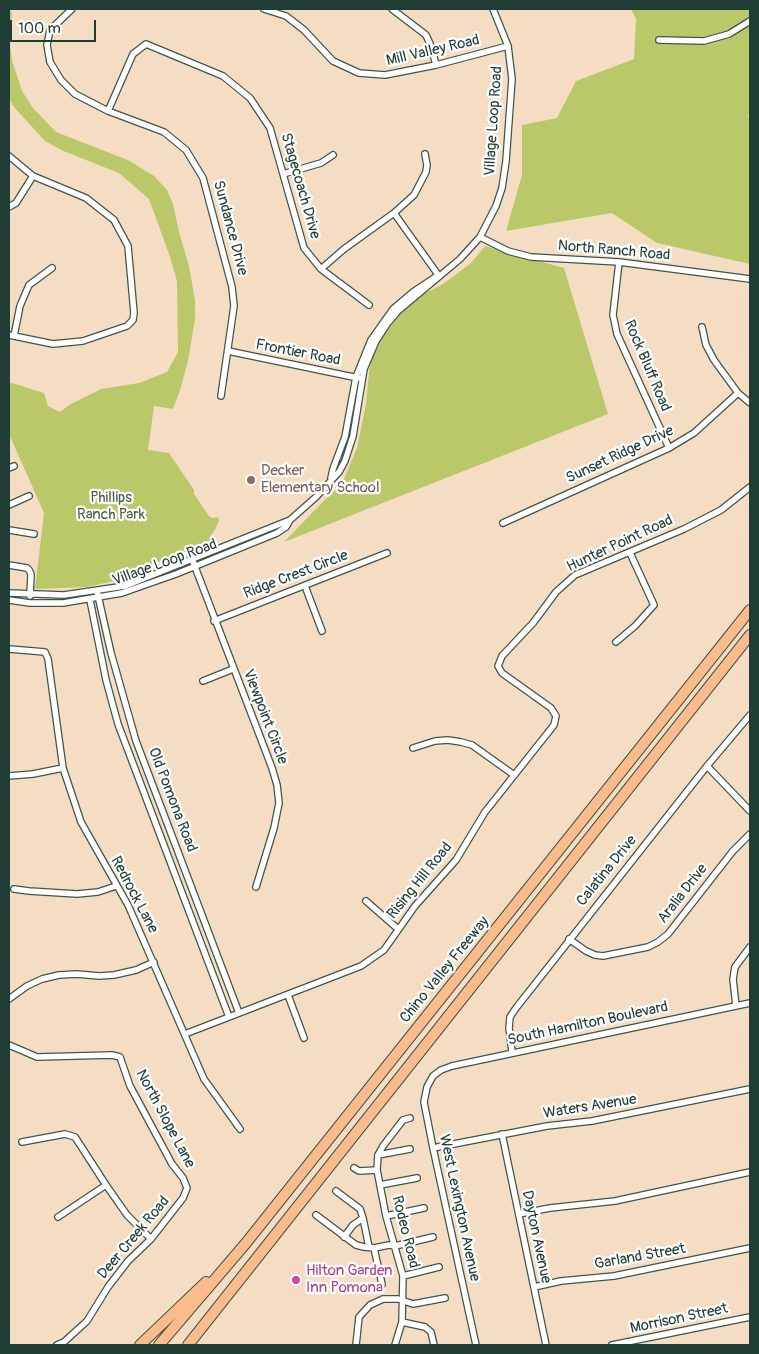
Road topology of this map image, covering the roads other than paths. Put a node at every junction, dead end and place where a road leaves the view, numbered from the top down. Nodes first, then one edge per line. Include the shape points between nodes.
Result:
1 (72, 9) edge
2 (264, 9) edge
3 (392, 9) edge
4 (493, 9) edge
5 (750, 21) edge
6 (659, 40) dead end
7 (508, 46) junction
8 (436, 65) junction
9 (108, 111) junction
10 (425, 154) dead end
11 (333, 155) dead end
12 (9, 156) edge
13 (283, 174) junction
14 (33, 176) junction
15 (9, 207) edge
16 (394, 213) junction
17 (480, 237) junction
18 (619, 262) junction
19 (52, 268) dead end
20 (321, 269) junction
21 (439, 276) junction
22 (750, 279) edge
23 (369, 305) dead end
24 (702, 326) dead end
25 (11, 335) edge
26 (228, 352) junction
27 (356, 377) junction
28 (362, 379) junction
29 (738, 393) junction
30 (221, 396) dead end
31 (750, 403) edge
32 (669, 448) junction
33 (331, 479) junction
34 (750, 487) edge
35 (29, 496) dead end
36 (9, 505) edge
37 (290, 520) junction
38 (503, 522) dead end
39 (9, 530) edge
40 (34, 534) dead end
41 (387, 553) dead end
42 (630, 554) junction
43 (192, 559) junction
44 (9, 565) edge
45 (194, 567) junction
46 (305, 586) junction
47 (9, 593) edge
48 (30, 595) junction
49 (98, 595) junction
50 (9, 600) edge
51 (90, 600) junction
52 (30, 603) junction
53 (750, 610) edge
54 (214, 621) junction
55 (322, 631) dead end
56 (750, 635) edge
57 (616, 642) dead end
58 (9, 649) edge
59 (498, 666) joint
60 (233, 669) junction
61 (203, 681) dead end
62 (750, 715) edge
63 (413, 748) dead end
64 (707, 766) junction
65 (64, 768) junction
66 (514, 775) junction
67 (9, 776) edge
68 (750, 812) edge
69 (750, 834) edge
70 (116, 886) junction
71 (256, 887) dead end
72 (14, 889) dead end
73 (366, 901) dead end
74 (398, 929) junction
75 (569, 939) junction
76 (750, 947) edge
77 (154, 962) junction
78 (288, 995) junction
79 (9, 999) edge
80 (750, 1003) edge
81 (736, 1006) junction
82 (239, 1013) junction
83 (229, 1017) junction
84 (185, 1034) junction
85 (304, 1038) dead end
86 (9, 1045) edge
87 (512, 1052) junction
88 (433, 1076) joint
89 (750, 1089) edge
90 (410, 1118) dead end
91 (240, 1129) dead end
92 (502, 1134) junction
93 (22, 1142) dead end
94 (433, 1148) junction
95 (410, 1149) dead end
96 (378, 1155) junction
97 (354, 1168) dead end
98 (377, 1170) junction
99 (750, 1172) edge
100 (418, 1178) dead end
101 (106, 1185) junction
102 (380, 1186) junction
103 (187, 1188) joint
104 (336, 1191) dead end
105 (424, 1208) dead end
106 (519, 1214) junction
107 (316, 1215) dead end
108 (386, 1216) junction
109 (58, 1217) dead end
110 (289, 1217) junction
111 (363, 1218) junction
112 (344, 1236) junction
113 (433, 1237) dead end
114 (151, 1239) junction
115 (246, 1243) junction
116 (395, 1246) junction
117 (372, 1248) junction
118 (750, 1248) edge
119 (440, 1267) dead end
120 (403, 1276) junction
121 (382, 1284) dead end
122 (534, 1286) junction
123 (445, 1298) dead end
124 (404, 1301) junction
125 (750, 1317) edge
126 (402, 1322) junction
127 (57, 1345) edge
128 (140, 1345) edge
129 (159, 1345) edge
130 (188, 1345) edge
131 (194, 1345) edge
132 (356, 1345) edge
133 (395, 1345) edge
134 (434, 1345) edge
135 (476, 1345) edge
136 (546, 1345) edge
137 (612, 1345) edge

1 - 9 street, Sundance Drive via 50,30 47,45 50,62 75,94
2 - 8 street, Mill Valley Road via 286,16 304,30 332,61 359,73 385,75
3 - 8 street via 426,35
4 - 7 street, Village Loop Road
5 - 6 street via 729,34 704,41
7 - 8 street, Mill Valley Road
7 - 17 street, Village Loop Road via 512,79 506,161 496,206
9 - 13 street, Stagecoach Drive via 133,54 146,44 222,76 250,98 270,128
9 - 26 street, Sundance Drive via 164,132 186,150 203,178 232,287 234,306
10 - 16 street via 426,172 414,195
11 - 13 street via 321,163
12 - 14 street
13 - 20 street, Stagecoach Drive via 304,248
14 - 15 street via 16,203
14 - 25 street via 86,198 114,220 128,246 134,313 127,326 83,341 53,344
16 - 20 street
16 - 21 street
17 - 18 street, North Ranch Road via 508,251 531,257
17 - 21 street, Village Loop Road
18 - 22 street, North Ranch Road
18 - 32 street, Rock Bluff Road via 613,315 617,334
19 - 25 street via 29,285
20 - 23 street, Stagecoach Drive
21 - 27 street, Village Loop Road via 413,292 385,319 371,340
21 - 28 street, Village Loop Road via 387,324 368,358
24 - 29 street via 710,353
26 - 27 street, Frontier Road
26 - 30 street, Sundance Drive
27 - 28 street, Frontier Road
27 - 33 street, Village Loop Road via 345,437
28 - 33 street, Village Loop Road via 350,446 339,472
29 - 31 street
29 - 32 street, Sunset Ridge Drive via 694,433
32 - 38 street, Sunset Ridge Drive
33 - 37 street, Village Loop Road
34 - 42 street, Hunter Point Road via 721,510
35 - 36 street
37 - 43 street, Village Loop Road
37 - 45 street, Village Loop Road via 286,528 277,533
39 - 40 street
41 - 46 street, Ridge Crest Circle
42 - 57 street via 654,605
42 - 59 street, Hunter Point Road via 575,576 556,592 502,656
43 - 45 street, Viewpoint Circle
43 - 49 street, Village Loop Road
44 - 48 street via 29,570
45 - 49 street, Village Loop Road via 122,593
45 - 54 street, Viewpoint Circle
46 - 54 street, Ridge Crest Circle
46 - 55 street
47 - 48 street, Village Loop Road
48 - 49 street, Village Loop Road
48 - 52 street
49 - 51 street, Village Loop Road
49 - 82 street, Old Pomona Road via 136,741
50 - 52 street, Village Loop Road
51 - 52 street, Village Loop Road
51 - 83 street, Old Pomona Road via 118,724
53 - 115 highway, Chino Valley Freeway
54 - 60 street, Viewpoint Circle
56 - 110 highway, Chino Valley Freeway
58 - 65 street, Redrock Lane via 45,652
59 - 66 street, Rising Hill Road via 512,681 551,708 556,716 554,725
60 - 61 street
60 - 71 street, Viewpoint Circle via 272,768 279,803
62 - 64 street, Calatina Drive
63 - 66 street via 448,740 472,745
64 - 68 street
64 - 75 street, Calatina Drive
65 - 67 street
65 - 70 street, Redrock Lane via 81,822
66 - 74 street, Rising Hill Road via 485,812 456,860 414,906
69 - 75 street, Aralia Drive via 658,942 604,956 586,951
70 - 72 street via 77,894
70 - 77 street, Redrock Lane
73 - 74 street
74 - 78 street, Rising Hill Road via 384,950 361,966
75 - 87 street, Calatina Drive via 510,1017
76 - 81 street via 736,967 733,979
77 - 79 street via 114,975 77,974 42,979
77 - 84 street, Redrock Lane
78 - 82 street, Rising Hill Road
78 - 85 street
80 - 81 street, South Hamilton Boulevard
81 - 87 street, South Hamilton Boulevard
82 - 83 street, Rising Hill Road
83 - 84 street, Rising Hill Road
84 - 91 street, Redrock Lane via 204,1079
86 - 103 street, North Slope Lane via 36,1057 112,1054 120,1057 130,1086
87 - 88 street, South Hamilton Boulevard via 452,1066
88 - 94 street, West Lexington Avenue via 424,1102
89 - 92 street, Waters Avenue via 592,1121
90 - 96 street via 403,1120
92 - 94 street, Waters Avenue
92 - 106 street, Dayton Avenue
93 - 101 street via 65,1134 75,1137
94 - 135 street, West Lexington Avenue
95 - 96 street
96 - 98 street, Rodeo Road
97 - 98 street via 359,1171
98 - 102 street, Rodeo Road
99 - 106 street via 615,1201
100 - 102 street
101 - 109 street
101 - 114 street
102 - 108 street, Rodeo Road
103 - 114 street, Deer Creek Road
104 - 111 street via 360,1209
105 - 108 street
106 - 122 street, Dayton Avenue
107 - 112 street
108 - 116 street, Rodeo Road
110 - 130 highway, Chino Valley Freeway
110 - 131 highway
111 - 112 street
111 - 117 street
112 - 117 street via 356,1245
113 - 116 street
114 - 127 street, Deer Creek Road via 128,1261 87,1321
115 - 128 highway
115 - 129 highway, Chino Valley Freeway
116 - 117 street
116 - 120 street, Rodeo Road
117 - 121 street
118 - 122 street, Garland Street via 614,1276
119 - 120 street
120 - 124 street, Rodeo Road
122 - 136 street, Dayton Avenue
123 - 124 street via 413,1304
124 - 126 street, Rodeo Road
124 - 132 street via 383,1299 370,1305 359,1317
125 - 137 street, Morrison Street
126 - 133 street, Rodeo Road
126 - 134 street via 425,1327 431,1332

